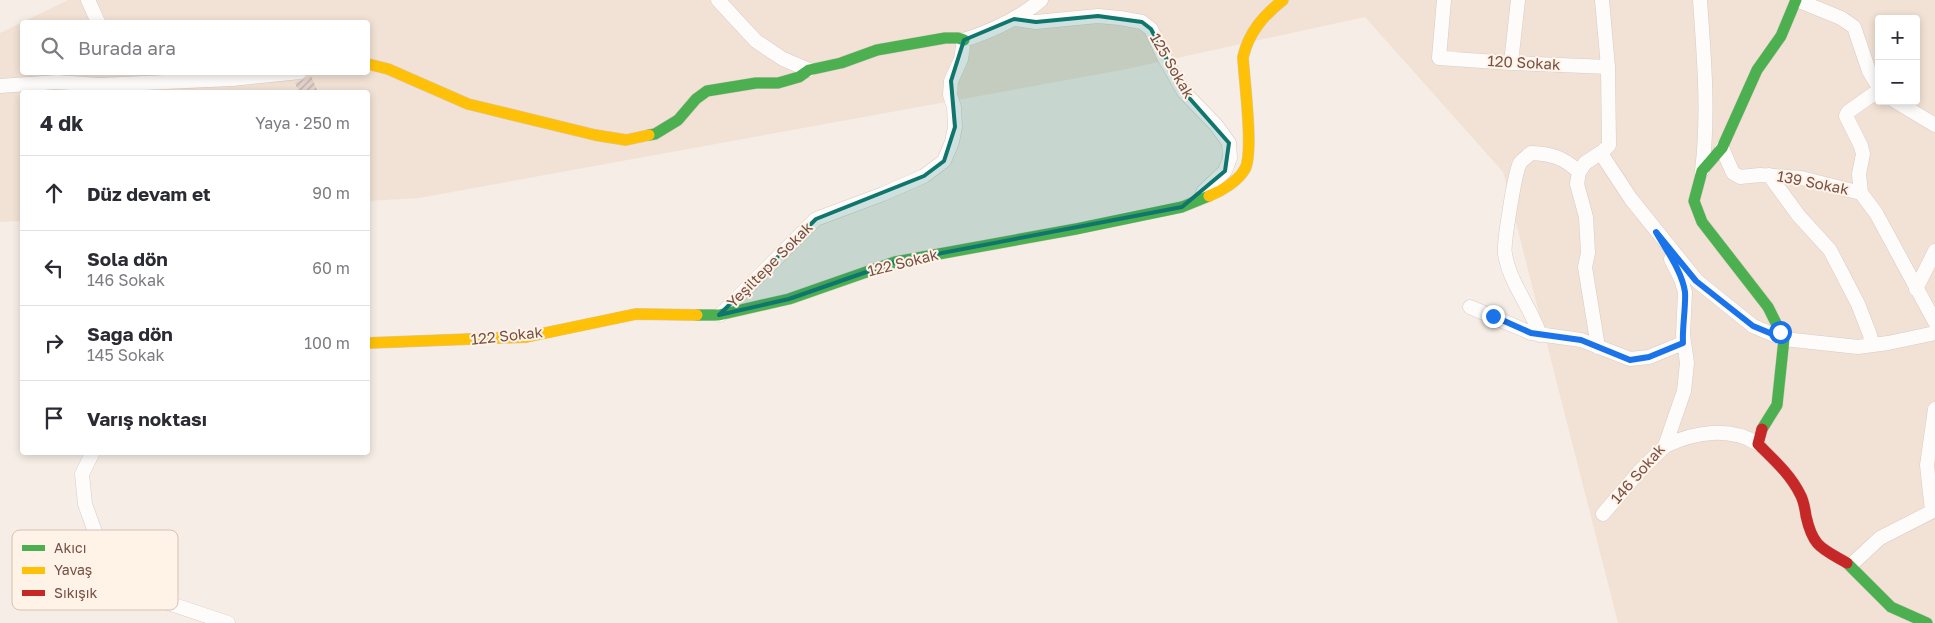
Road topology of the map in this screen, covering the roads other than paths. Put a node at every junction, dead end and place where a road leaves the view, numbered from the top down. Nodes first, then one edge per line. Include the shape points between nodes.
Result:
1 (88, 0) edge
2 (718, 0) edge
3 (1041, 0) edge
4 (1283, 0) edge
5 (1444, 0) edge
6 (1518, 0) edge
7 (1602, 0) edge
8 (1700, 0) edge
9 (1796, 0) edge
10 (1014, 19) junction
11 (97, 20) edge
12 (964, 40) junction
13 (1511, 63) junction
14 (370, 64) edge
15 (1608, 67) junction
16 (809, 70) junction
17 (29, 75) edge
18 (271, 75) edge
19 (1875, 82) edge
20 (3, 85) edge
21 (1875, 92) edge
22 (1902, 105) edge
23 (1935, 125) edge
24 (1722, 148) junction
25 (1602, 152) junction
26 (1702, 171) junction
27 (1580, 172) junction
28 (1769, 175) junction
29 (1861, 193) junction
30 (1182, 207) junction
31 (1656, 232) junction
32 (1935, 251) edge
33 (1916, 289) junction
34 (1470, 307) dead end
35 (719, 315) junction
36 (1935, 322) edge
37 (1935, 333) edge
38 (1540, 335) junction
39 (1784, 339) junction
40 (370, 343) edge
41 (1683, 343) junction
42 (1872, 345) junction
43 (1598, 347) junction
44 (1935, 409) edge
45 (1758, 444) junction
46 (1665, 446) junction
47 (92, 455) edge
48 (1933, 510) edge
49 (1602, 514) dead end
50 (95, 530) edge
51 (1851, 565) junction
52 (178, 606) edge
53 (228, 623) edge
54 (1927, 623) edge

1 - 11 street
2 - 16 street via 756,42
3 - 10 street
4 - 30 street, 122 Sokak via 1252,30 1245,45 1249,149 1246,167 1238,179 1212,195
5 - 13 street, 120 Sokak via 1439,58
6 - 13 street
7 - 15 street
8 - 26 street via 1705,73
9 - 19 street via 1841,18 1854,27
9 - 24 street via 1780,36 1757,70
10 - 12 street
10 - 30 street, 125 Sokak via 1036,22 1098,16 1142,22 1151,29 1184,92 1229,142 1230,158 1225,171 1208,189
12 - 16 street via 945,38 877,50
12 - 35 street, Yeşiltepe Sokak via 963,54 951,81 955,127 944,161 924,176 816,219
13 - 15 street, 120 Sokak
14 - 16 street via 388,69 468,104 626,140 655,134 678,120 707,91 778,83 799,77
15 - 25 street via 1609,146
17 - 20 street
18 - 20 street via 99,85 57,82
21 - 29 street via 1846,116 1862,146
22 - 23 street
24 - 26 street
24 - 28 street, 139 Sokak via 1734,173 1740,177
25 - 27 street via 1585,163
25 - 31 street via 1631,200
26 - 39 street via 1694,201 1696,210 1720,248 1768,307
27 - 38 street via 1551,154 1531,153 1520,163 1512,193 1504,253 1514,284
27 - 43 street via 1577,184 1588,238 1584,267
28 - 29 street, 139 Sokak via 1801,178
28 - 42 street via 1799,216 1830,250 1858,304
29 - 33 street via 1876,212
30 - 35 street, 122 Sokak via 895,262 789,299
31 - 39 street via 1696,281 1753,326
31 - 41 street, 146 Sokak via 1685,292
32 - 33 street
33 - 36 street
34 - 38 street
35 - 40 street, 122 Sokak via 636,314 526,337
37 - 42 street
38 - 43 street via 1581,340
39 - 42 street via 1858,347
39 - 45 street via 1777,405 1761,431
41 - 43 street via 1649,357 1630,360
41 - 46 street, 146 Sokak via 1687,362 1684,391
44 - 48 street via 1927,466
45 - 46 street via 1742,436 1710,433
45 - 51 street via 1794,482 1802,497 1810,534 1819,547
46 - 49 street, 146 Sokak
47 - 50 street via 82,474 86,504
48 - 51 street via 1880,538
51 - 54 street via 1891,607
52 - 53 street

